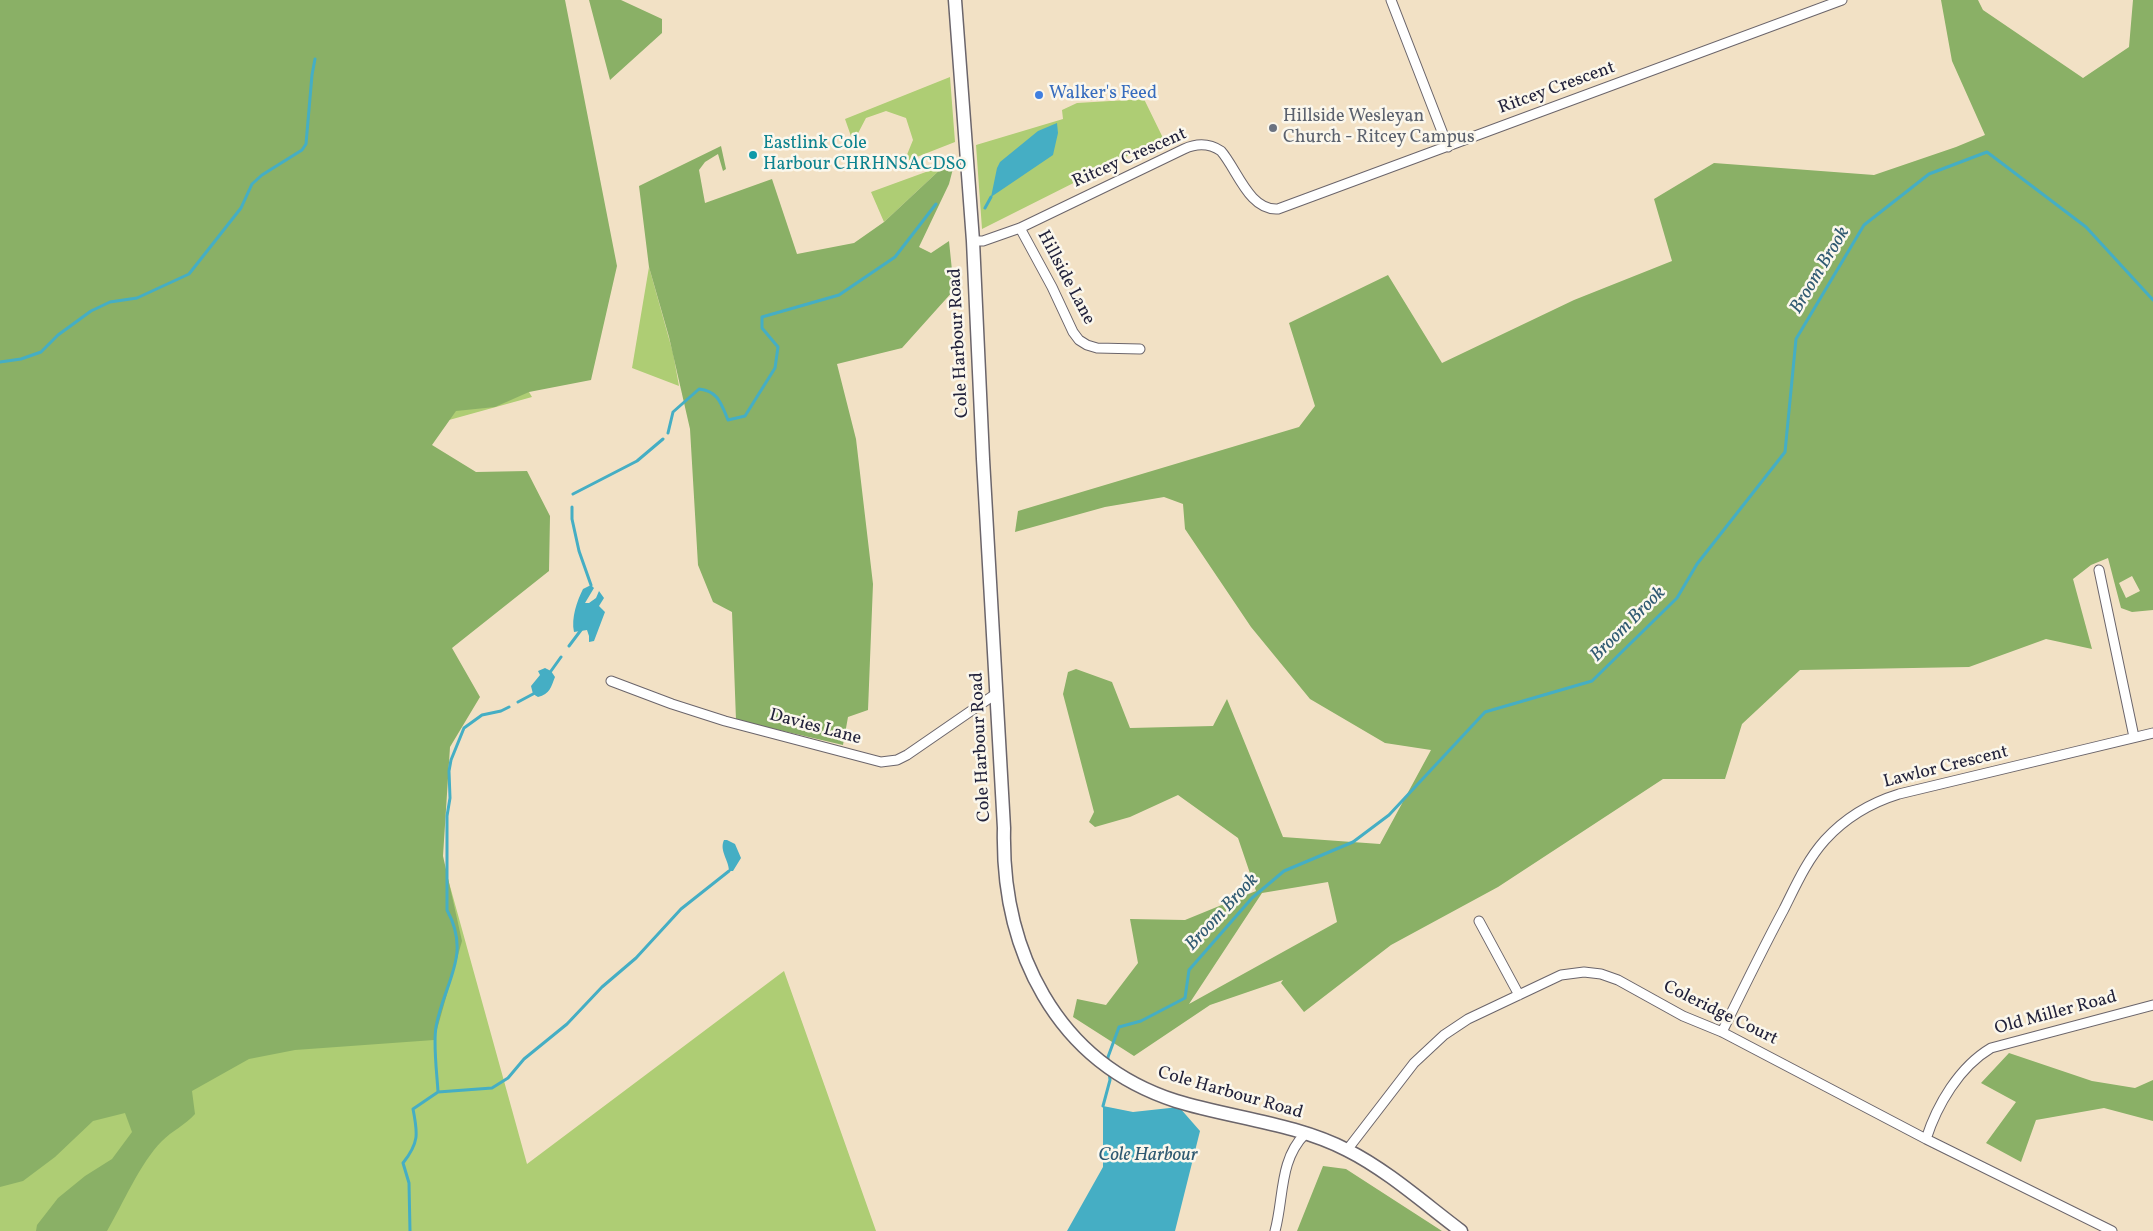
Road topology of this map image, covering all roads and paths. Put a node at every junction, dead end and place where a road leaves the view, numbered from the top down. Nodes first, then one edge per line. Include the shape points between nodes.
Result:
1 (955, 0) edge
2 (1391, 0) edge
3 (1842, 0) edge
4 (1448, 147) junction
5 (1020, 228) junction
6 (973, 240) junction
7 (1140, 349) dead end
8 (2098, 570) dead end
9 (611, 681) dead end
10 (997, 693) junction
11 (2153, 733) edge
12 (2134, 737) junction
13 (1479, 921) dead end
14 (1519, 995) junction
15 (2153, 1005) edge
16 (1722, 1032) junction
17 (1305, 1134) junction
18 (1926, 1139) junction
19 (1347, 1150) junction
20 (1275, 1231) edge
21 (1461, 1231) edge
22 (2112, 1231) edge

1 - 6 main road, Cole Harbour Road
2 - 4 street
3 - 4 street, Ritcey Crescent
4 - 5 street, Ritcey Crescent via 1276,209 1254,199 1221,151 1194,145
5 - 6 street, Ritcey Crescent via 983,241
5 - 7 street, Hillside Lane via 1079,340 1097,348
6 - 10 main road, Cole Harbour Road
8 - 12 street
9 - 10 street, Davies Lane via 725,722 881,762 907,755
10 - 17 main road, Cole Harbour Road via 1008,896 1022,953 1051,1008 1092,1055 1139,1085 1187,1104
11 - 12 street, Lawlor Crescent
12 - 16 street, Lawlor Crescent via 1899,794 1855,814 1830,835 1810,861
13 - 14 street
14 - 16 street, Coleridge Court via 1561,975 1601,974
14 - 19 street, Coleridge Court via 1468,1019 1424,1052
15 - 18 street, Old Miller Road via 1991,1048 1976,1059 1952,1086
16 - 18 street, Coleridge Court
17 - 19 main road, Cole Harbour Road
17 - 20 street via 1288,1160
18 - 22 street, Coleridge Court
19 - 21 main road, Cole Harbour Road

